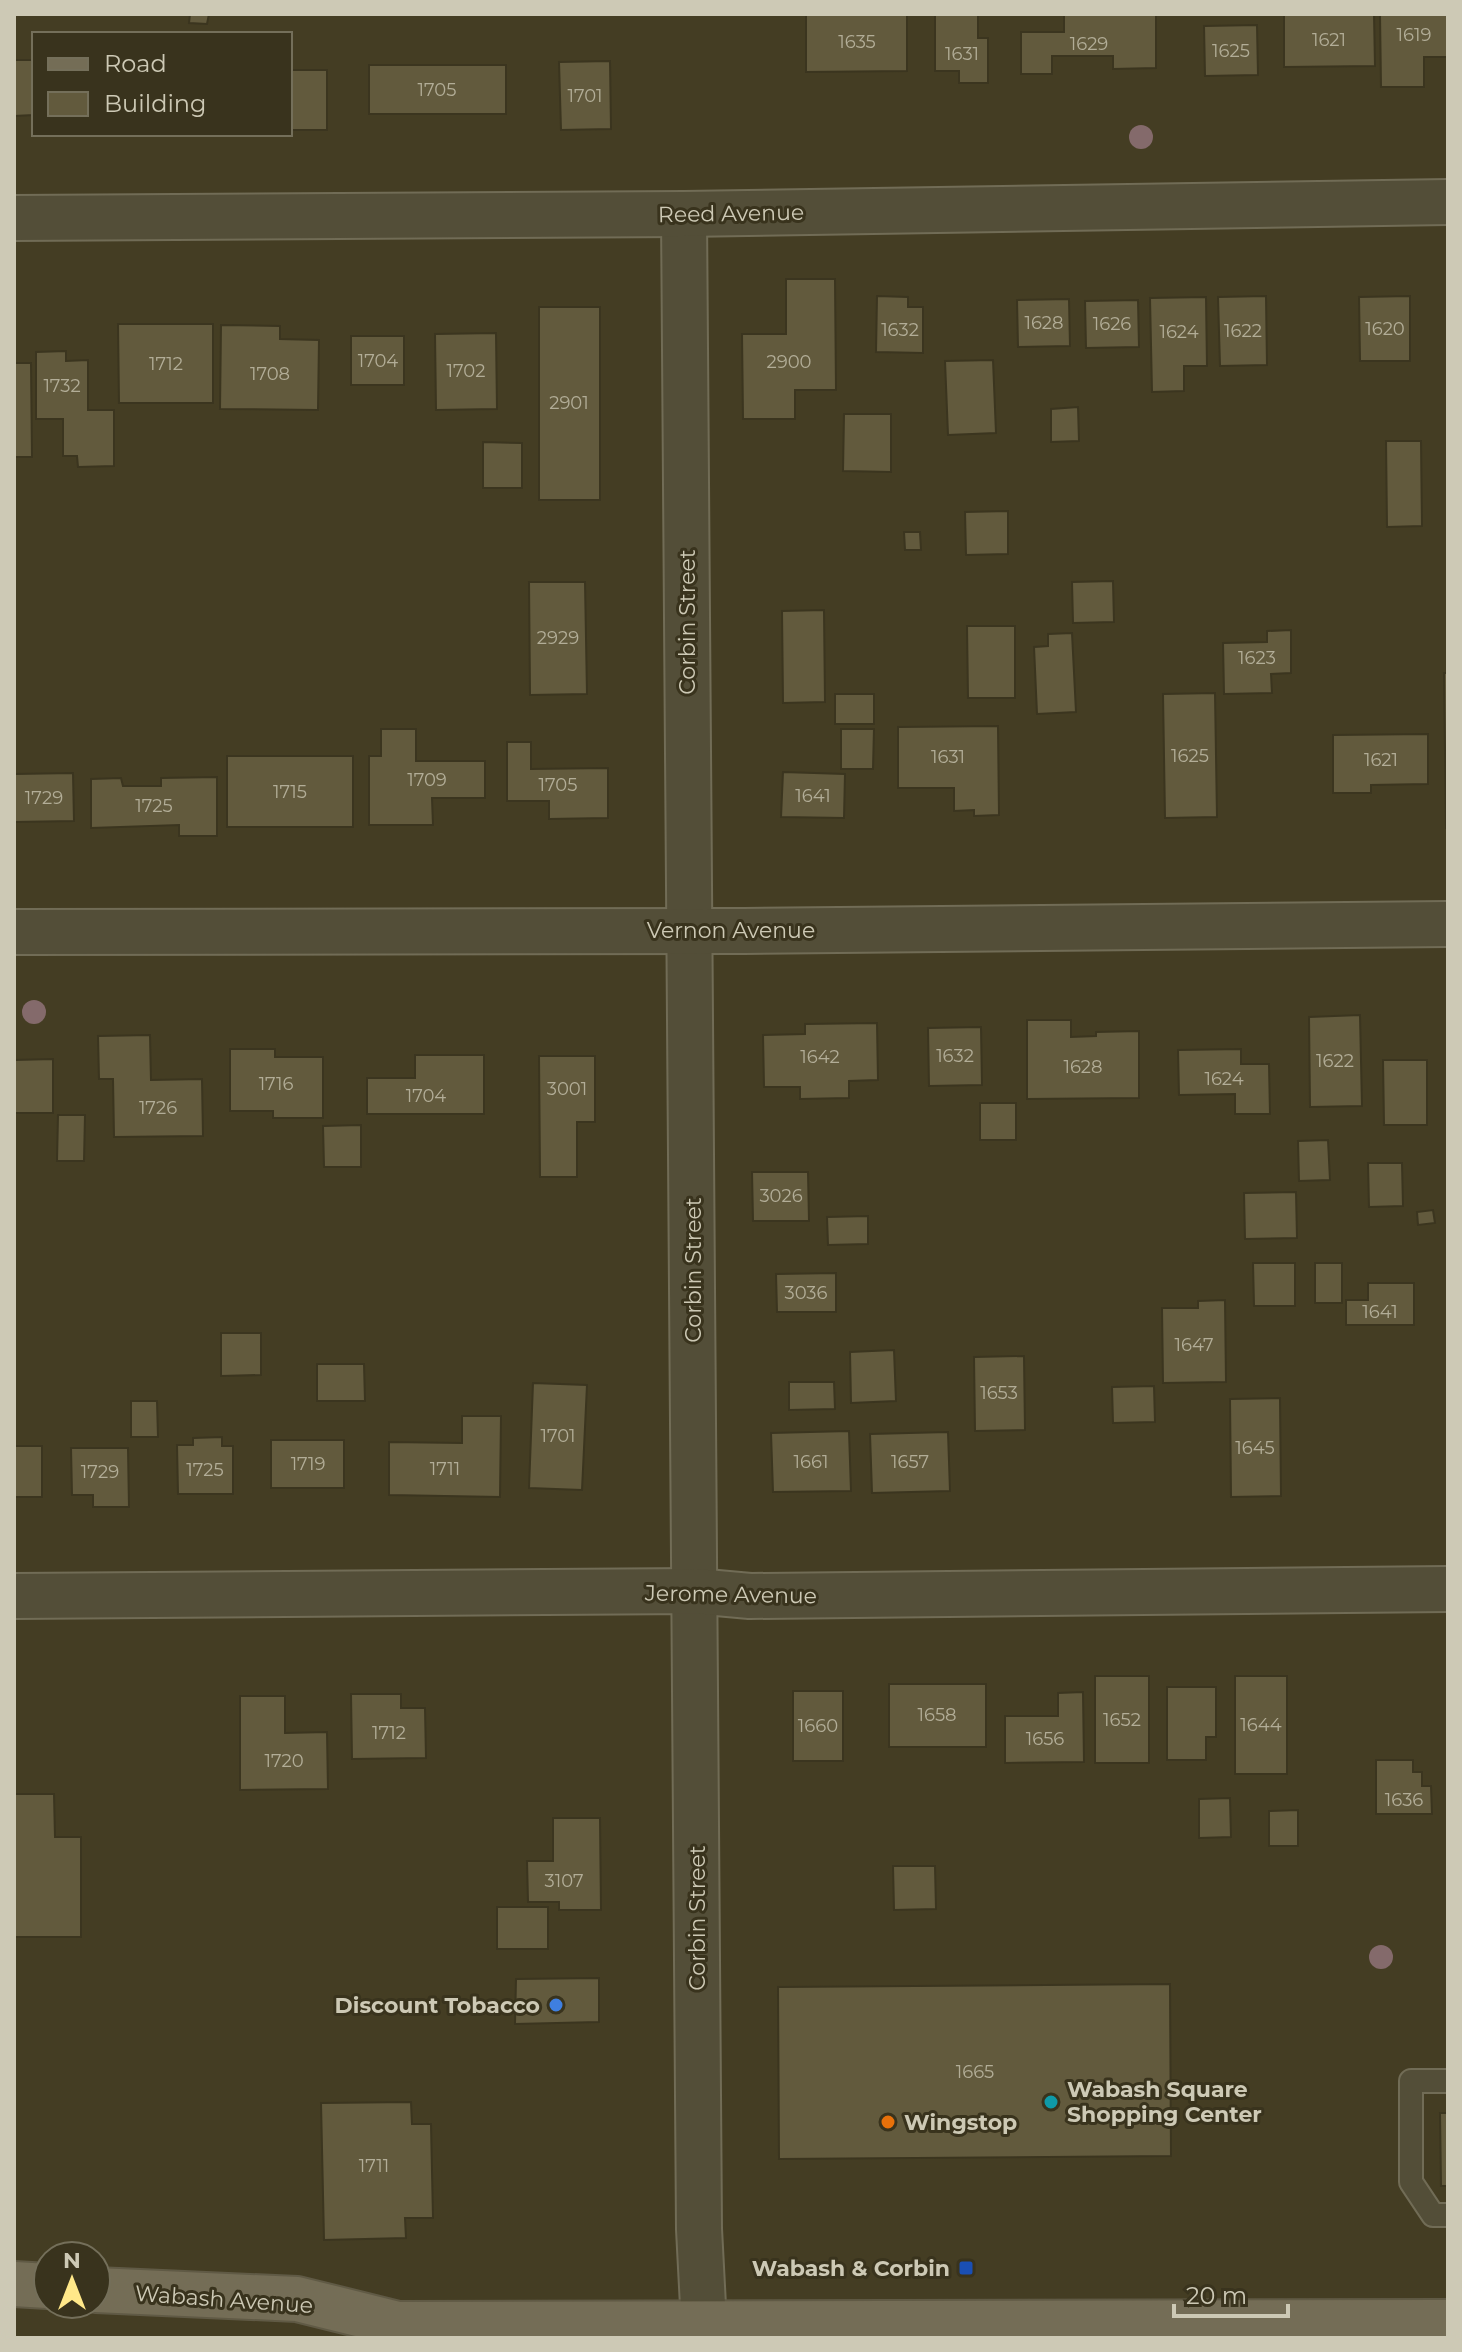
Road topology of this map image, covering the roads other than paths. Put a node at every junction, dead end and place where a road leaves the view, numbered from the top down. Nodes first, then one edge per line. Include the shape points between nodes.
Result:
1 (1448, 202) edge
2 (684, 214) junction
3 (14, 218) edge
4 (1448, 924) edge
5 (691, 931) junction
6 (14, 932) edge
7 (1448, 1589) edge
8 (695, 1591) junction
9 (14, 1596) edge
10 (1448, 2081) edge
11 (1448, 2215) edge
12 (112, 2291) edge
13 (1448, 2322) edge
14 (380, 2331) edge
15 (704, 2332) edge

1 - 2 street, Reed Avenue
2 - 3 street, Reed Avenue
2 - 5 street, Corbin Street
4 - 5 street, Vernon Avenue
5 - 6 street, Vernon Avenue
5 - 8 street, Corbin Street
7 - 8 street, Jerome Avenue via 750,1596
8 - 9 street, Jerome Avenue
8 - 15 street, Corbin Street via 699,2267
10 - 11 lane via 1411,2081 1411,2182 1433,2215
12 - 14 main road, Wabash Avenue via 297,2299
13 - 15 main road, Wabash Avenue
14 - 15 main road, Wabash Avenue

